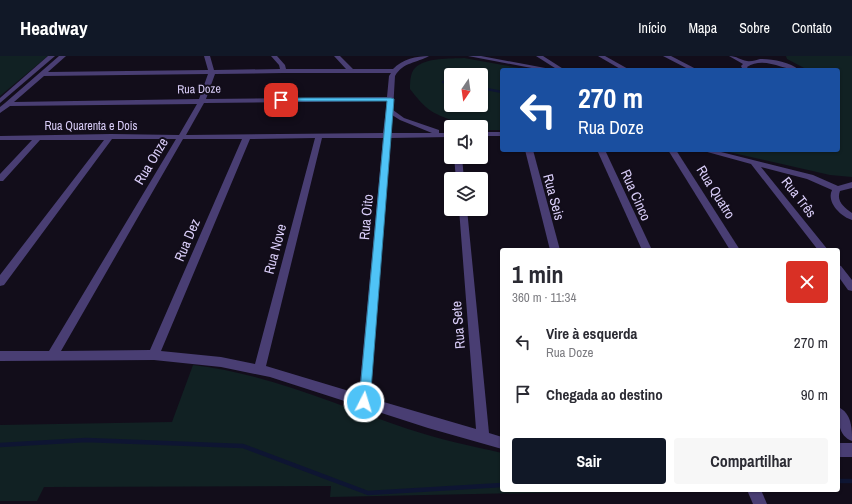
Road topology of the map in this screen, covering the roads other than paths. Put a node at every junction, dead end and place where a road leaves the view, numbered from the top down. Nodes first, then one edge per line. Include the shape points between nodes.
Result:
1 (52, 56) edge
2 (63, 56) edge
3 (207, 56) edge
4 (274, 56) edge
5 (337, 56) edge
6 (404, 56) edge
7 (426, 56) edge
8 (471, 56) edge
9 (539, 56) edge
10 (601, 56) edge
11 (666, 56) edge
12 (732, 56) edge
13 (741, 56) edge
14 (772, 58) edge
15 (410, 60) junction
16 (749, 62) junction
17 (541, 68) edge
18 (559, 68) edge
19 (623, 68) edge
20 (691, 68) edge
21 (745, 68) edge
22 (792, 68) edge
23 (351, 70) junction
24 (283, 71) junction
25 (394, 71) junction
26 (212, 72) junction
27 (44, 74) junction
28 (391, 99) junction
29 (0, 101) edge
30 (202, 101) junction
31 (7, 104) junction
32 (0, 110) edge
33 (390, 111) junction
34 (444, 134) edge
35 (488, 134) edge
36 (500, 134) edge
37 (388, 135) junction
38 (444, 135) edge
39 (111, 136) junction
40 (182, 136) junction
41 (247, 136) junction
42 (319, 136) junction
43 (39, 137) junction
44 (0, 138) edge
45 (530, 152) edge
46 (602, 152) edge
47 (673, 152) edge
48 (712, 152) edge
49 (753, 162) junction
50 (0, 179) edge
51 (852, 185) edge
52 (837, 189) junction
53 (464, 216) edge
54 (852, 217) edge
55 (554, 248) edge
56 (645, 248) edge
57 (734, 248) edge
58 (821, 248) edge
59 (840, 272) edge
60 (0, 282) edge
61 (852, 287) edge
62 (0, 356) edge
63 (52, 356) junction
64 (154, 356) junction
65 (258, 369) junction
66 (364, 402) junction
67 (840, 416) edge
68 (852, 435) edge
69 (484, 438) junction
70 (500, 442) edge
71 (840, 450) edge
72 (852, 450) edge

1 - 29 street
2 - 27 street
3 - 26 street
4 - 24 street via 282,65
5 - 23 street
6 - 15 street
7 - 15 street
8 - 17 street
9 - 18 street
10 - 19 street
11 - 20 street
12 - 16 street
13 - 16 street
14 - 16 street
14 - 22 street
15 - 25 street
16 - 21 street
23 - 24 street
23 - 25 street
24 - 26 street
25 - 28 street, Rua Oito
26 - 27 street
26 - 30 street
27 - 31 street
28 - 30 street, Rua Doze
28 - 33 street, Rua Oito
30 - 31 street, Rua Doze
30 - 40 street
31 - 32 street
33 - 34 street via 402,119
33 - 37 street, Rua Oito
35 - 36 street
37 - 38 street, Rua Onze
37 - 42 street, Rua Onze
37 - 66 street, Rua Oito
39 - 40 street, Rua Quarenta e Dois
39 - 43 street, Rua Quarenta e Dois
39 - 60 street
40 - 41 street, Rua Onze
40 - 63 street, Rua Onze
41 - 42 street, Rua Onze
41 - 64 street, Rua Dez
42 - 65 street, Rua Nove
43 - 44 street, Rua Quarenta e Dois
43 - 50 street
45 - 55 street, Rua Seis
46 - 56 street, Rua Cinco
47 - 57 street, Rua Quatro
48 - 49 street
49 - 52 street via 810,177
49 - 58 street, Rua Três
51 - 52 street
52 - 54 street via 834,200
53 - 69 street, Rua Sete
59 - 61 street
62 - 63 street
63 - 64 street
64 - 65 street via 221,362
65 - 66 street
66 - 69 street
67 - 68 street
69 - 70 street
71 - 72 street

